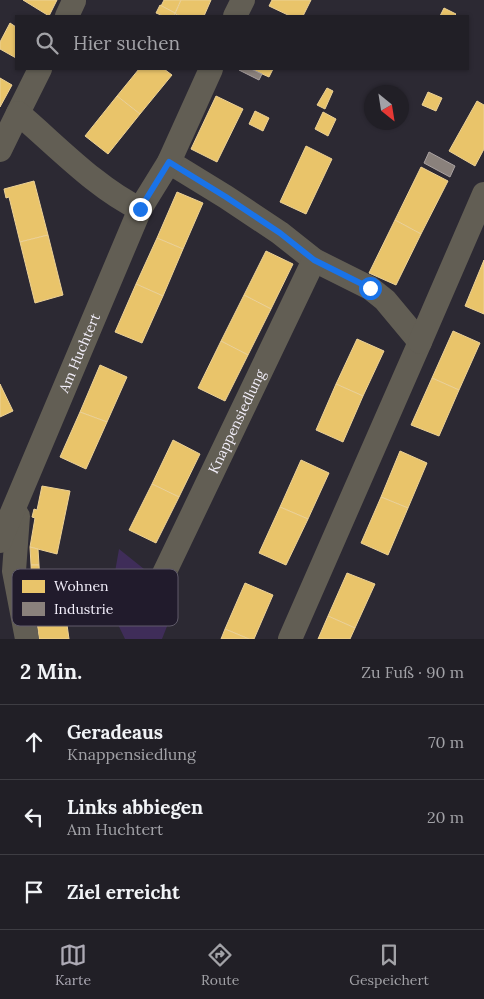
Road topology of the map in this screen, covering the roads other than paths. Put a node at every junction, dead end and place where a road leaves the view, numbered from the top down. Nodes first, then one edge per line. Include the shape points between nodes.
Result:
1 (243, 0) edge
2 (236, 15) edge
3 (40, 70) edge
4 (211, 70) edge
5 (18, 113) junction
6 (0, 150) edge
7 (169, 162) junction
8 (484, 194) edge
9 (140, 209) junction
10 (314, 260) junction
11 (420, 342) junction
12 (20, 497) junction
13 (0, 541) edge
14 (14, 569) edge
15 (166, 569) edge
16 (25, 626) edge
17 (27, 639) edge
18 (290, 639) edge

1 - 2 street
3 - 5 street
4 - 7 street, Am Huchtert
5 - 6 street
5 - 9 street via 105,188
7 - 9 street, Am Huchtert
7 - 10 street via 234,202
8 - 11 street
9 - 12 street, Am Huchtert
10 - 11 street via 370,288 385,300
10 - 15 street, Knappensiedlung
11 - 18 street
12 - 13 street, Am Huchtert
12 - 14 street, Am Huchtert
16 - 17 street, Am Huchtert

